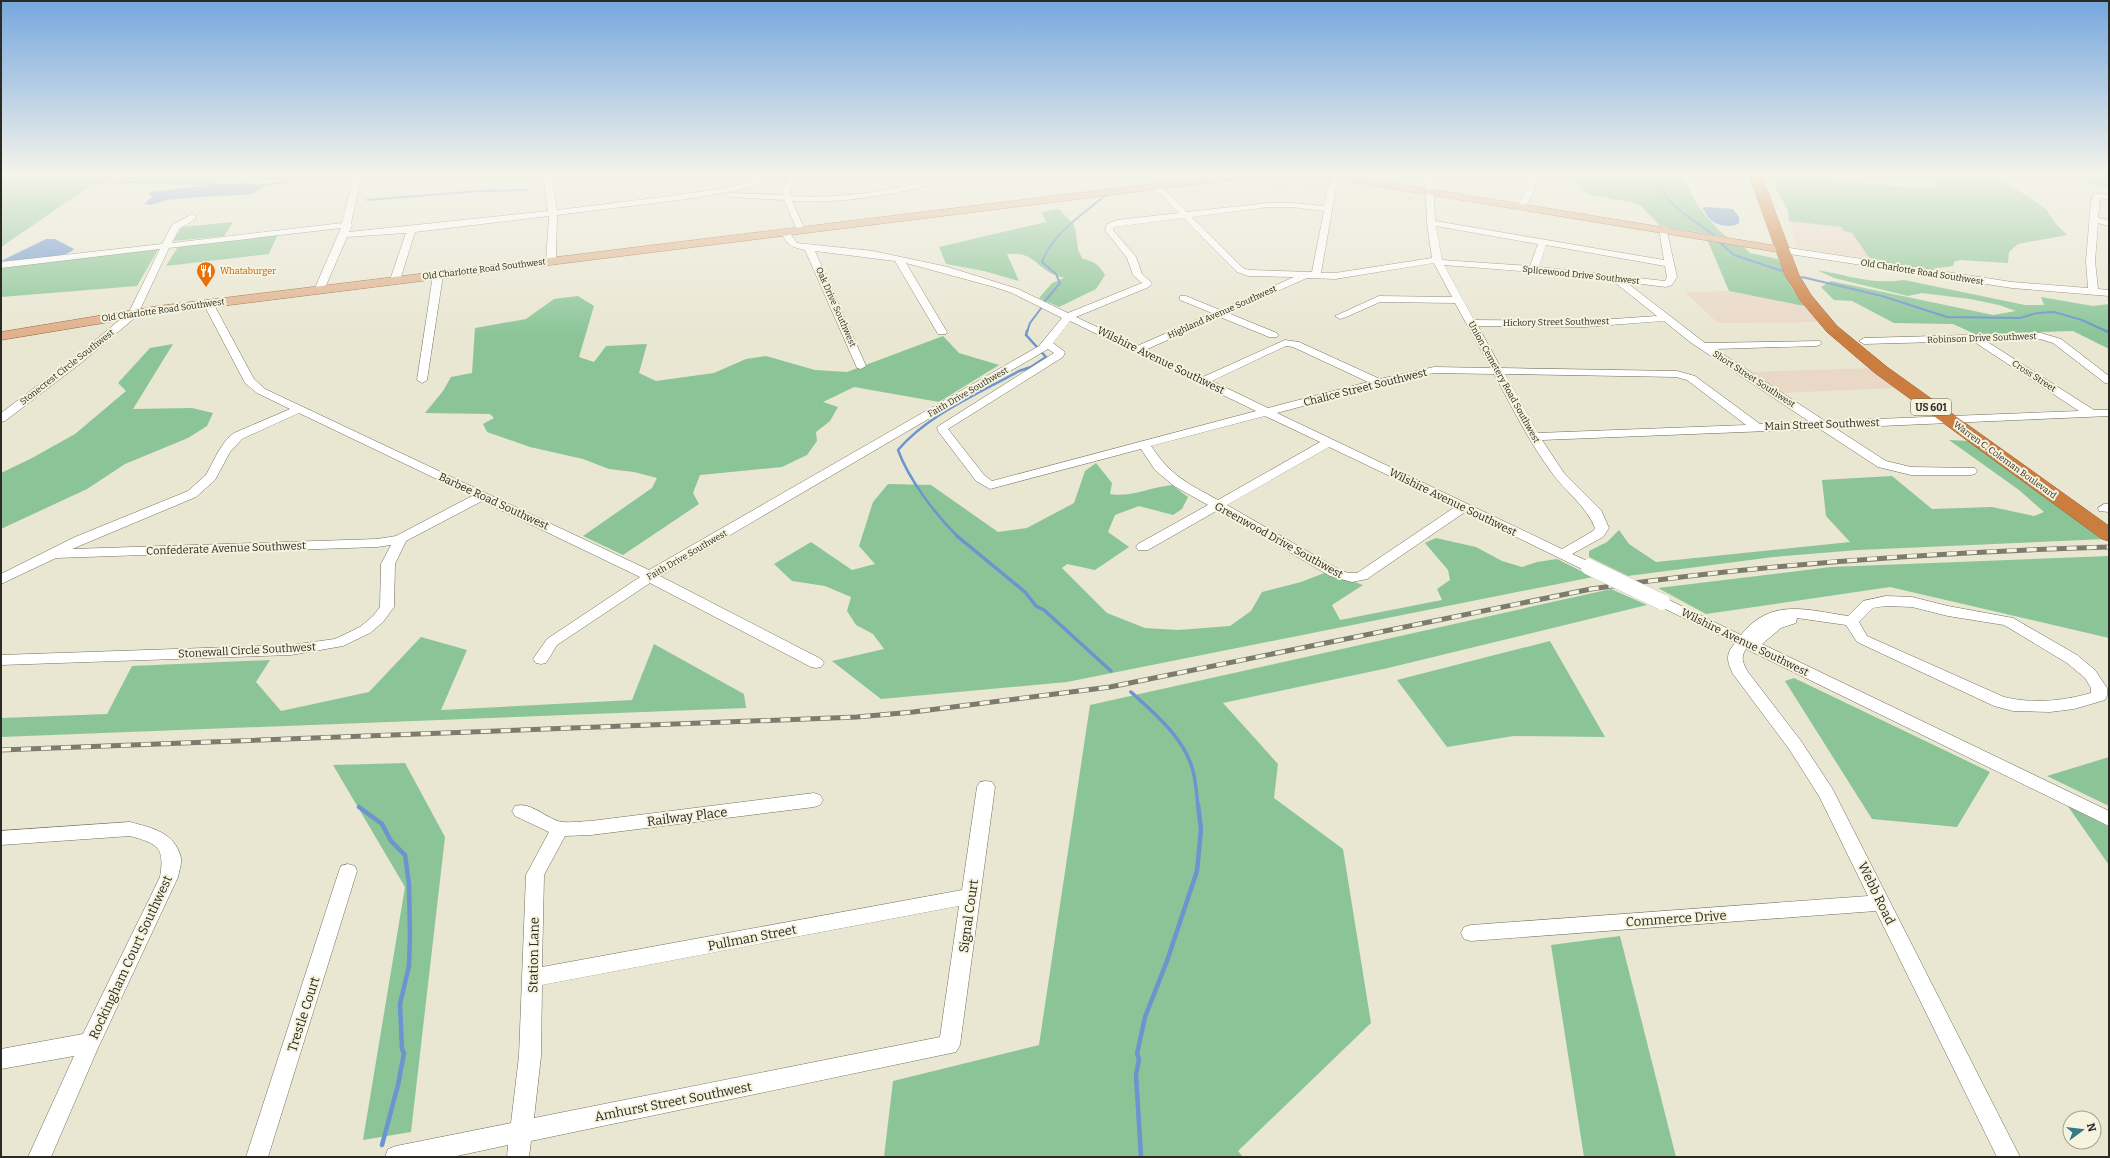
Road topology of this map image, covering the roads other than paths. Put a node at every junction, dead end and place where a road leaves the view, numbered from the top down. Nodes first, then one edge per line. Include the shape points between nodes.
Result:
1 (174, 228) edge
2 (320, 228) edge
3 (348, 228) edge
4 (412, 228) joint
5 (552, 228) edge
6 (816, 228) edge
7 (1109, 228) edge
8 (1198, 228) edge
9 (1323, 228) edge
10 (1433, 228) edge
11 (1457, 228) edge
12 (1657, 228) edge
13 (1774, 228) edge
14 (2094, 228) edge
15 (1663, 229) junction
16 (801, 230) joint
17 (785, 232) junction
18 (347, 235) junction
19 (1543, 242) junction
20 (166, 245) junction
21 (809, 248) junction
22 (1782, 250) junction
23 (899, 259) junction
24 (551, 261) junction
25 (1437, 261) junction
26 (1669, 264) junction
27 (1, 265) edge
28 (1534, 269) junction
29 (438, 275) junction
30 (1312, 276) junction
31 (1615, 278) junction
32 (395, 280) junction
33 (319, 290) junction
34 (2094, 292) junction
35 (2109, 292) edge
36 (1183, 298) dead end
37 (1458, 300) junction
38 (208, 303) junction
39 (1220, 313) junction
40 (133, 314) junction
41 (1069, 316) junction
42 (1340, 316) dead end
43 (1664, 318) junction
44 (1471, 323) junction
45 (942, 332) dead end
46 (1273, 335) dead end
47 (1, 336) edge
48 (1975, 338) junction
49 (1864, 341) dead end
50 (1816, 343) dead end
51 (1704, 346) junction
52 (1043, 348) junction
53 (1138, 349) junction
54 (861, 366) dead end
55 (1498, 371) junction
56 (422, 380) dead end
57 (1204, 381) junction
58 (2109, 381) edge
59 (1378, 382) junction
60 (300, 409) junction
61 (1268, 412) junction
62 (2109, 413) edge
63 (2092, 414) junction
64 (1, 419) edge
65 (1948, 420) junction
66 (1821, 424) junction
67 (1757, 427) junction
68 (1534, 437) junction
69 (1330, 442) junction
70 (1144, 445) junction
71 (1971, 471) dead end
72 (483, 495) junction
73 (1218, 505) junction
74 (1464, 507) junction
75 (2102, 513) edge
76 (2109, 535) edge
77 (400, 539) junction
78 (1143, 547) dead end
79 (50, 554) junction
80 (1562, 554) junction
81 (650, 576) junction
82 (1, 580) edge
83 (1853, 625) junction
84 (1744, 642) junction
85 (541, 658) dead end
86 (1, 660) edge
87 (816, 663) dead end
88 (2104, 689) edge
89 (986, 787) dead end
90 (814, 800) dead end
91 (521, 811) dead end
92 (2109, 818) edge
93 (560, 829) junction
94 (1, 838) edge
95 (348, 872) dead end
96 (971, 896) junction
97 (1881, 903) junction
98 (1471, 933) dead end
99 (533, 978) junction
100 (90, 1043) junction
101 (949, 1045) joint
102 (1, 1059) edge
103 (520, 1131) junction
104 (39, 1157) edge
105 (257, 1157) edge
106 (396, 1157) edge
107 (518, 1157) edge
108 (2009, 1157) edge

1 - 20 street
2 - 20 street
3 - 18 street
4 - 18 street
4 - 32 street
5 - 24 street
6 - 16 main road, Old Charlotte Road Southwest
7 - 41 street, Faith Drive Southwest via 1131,257 1138,275 1147,283
8 - 30 street, Splicewood Drive Southwest via 1242,271
9 - 30 street
10 - 25 street, Union Cemetery Road Southwest
11 - 19 street
12 - 15 main road, Old Charlotte Road Southwest
13 - 22 highway, Warren C. Coleman Boulevard / US 601
14 - 34 street via 2091,268
15 - 22 main road, Old Charlotte Road Southwest
15 - 26 street, Splicewood Drive Southwest
16 - 17 main road, Old Charlotte Road Southwest
17 - 21 street, Wilshire Avenue Southwest via 794,245
17 - 24 main road, Old Charlotte Road Southwest
18 - 33 street
19 - 26 street
19 - 28 street
20 - 27 street
20 - 40 street
21 - 23 street, Wilshire Avenue Southwest
21 - 54 street, Oak Drive Southwest
22 - 34 street, Old Charlotte Road Southwest via 1986,282
22 - 65 highway, Warren C. Coleman Boulevard / US 601 via 1799,288 1832,329 1880,370
23 - 41 street, Wilshire Avenue Southwest via 985,280
23 - 45 street
24 - 29 main road, Old Charlotte Road Southwest
25 - 28 street, Splicewood Drive Southwest
25 - 30 street, Splicewood Drive Southwest via 1352,275
25 - 37 street, Union Cemetery Road Southwest
26 - 31 street, Splicewood Drive Southwest via 1672,277 1670,283
28 - 31 street, Splicewood Drive Southwest
29 - 32 main road, Old Charlotte Road Southwest
29 - 56 street
30 - 39 street, Highland Avenue Southwest
31 - 43 street, Short Street Southwest
32 - 33 main road, Old Charlotte Road Southwest
33 - 38 main road, Old Charlotte Road Southwest
34 - 35 street, Old Charlotte Road Southwest
36 - 39 street
37 - 42 street via 1379,298
37 - 44 street, Union Cemetery Road Southwest
38 - 40 main road, Old Charlotte Road Southwest
38 - 60 street, Barbee Road Southwest via 249,381 261,391
39 - 46 street
39 - 53 street, Highland Avenue Southwest
40 - 47 main road, Old Charlotte Road Southwest
40 - 64 street, Stonecrest Circle Southwest
41 - 52 street, Faith Drive Southwest
41 - 53 street, Wilshire Avenue Southwest
43 - 44 street, Hickory Street Southwest via 1584,324
43 - 51 street, Short Street Southwest
44 - 55 street, Union Cemetery Road Southwest
48 - 49 street, Robinson Drive Southwest
48 - 58 street, Robinson Drive Southwest via 2033,335 2050,338 2065,346
48 - 63 street, Cross Street
50 - 51 street
51 - 66 street, Short Street Southwest
52 - 70 street, Chalice Street Southwest via 1060,352 943,426 942,429 980,478 990,485
52 - 81 street, Faith Drive Southwest
53 - 57 street, Wilshire Avenue Southwest
55 - 59 street, Chalice Street Southwest via 1428,371
55 - 67 street, Chalice Street Southwest via 1684,375
55 - 68 street, Union Cemetery Road Southwest
57 - 59 street via 1284,343 1295,344
57 - 61 street, Wilshire Avenue Southwest
59 - 61 street, Chalice Street Southwest
60 - 72 street, Barbee Road Southwest
60 - 79 street via 238,436 230,442 211,478 192,494
61 - 69 street, Wilshire Avenue Southwest
61 - 70 street, Chalice Street Southwest
62 - 63 street, Main Street Southwest
63 - 65 street, Main Street Southwest
65 - 66 street, Main Street Southwest
65 - 75 highway, Warren C. Coleman Boulevard / US 601
66 - 67 street, Main Street Southwest
66 - 71 street, Short Street Southwest via 1870,457 1893,468 1931,472
67 - 68 street, Main Street Southwest
68 - 80 street, Union Cemetery Road Southwest via 1560,476 1596,513 1602,528 1598,534
69 - 73 street
69 - 74 street, Wilshire Avenue Southwest
70 - 73 street, Greenwood Drive Southwest via 1169,477
72 - 77 street
72 - 81 street, Barbee Road Southwest
73 - 74 street, Greenwood Drive Southwest via 1335,573 1357,578
73 - 78 street
74 - 80 street, Wilshire Avenue Southwest
75 - 76 highway, Warren C. Coleman Boulevard / US 601
77 - 79 street, Confederate Avenue Southwest via 377,544
77 - 86 street, Stonewall Circle Southwest via 388,564 387,607 365,630 338,643 292,650
79 - 82 street
80 - 84 street, Wilshire Avenue Southwest, bridge
81 - 85 street, Faith Drive Southwest via 552,642
81 - 87 street, Barbee Road Southwest
83 - 84 street via 1787,620 1776,625 1760,640
83 - 88 street via 1862,639 2000,702 2020,708 2076,703 2099,696
83 - 88 street via 1868,604 1886,601 1912,602 2008,621 2072,659
84 - 92 street, Wilshire Avenue Southwest
84 - 97 street, Webb Road via 1735,653 1736,666 1795,745 1826,794
89 - 96 street, Signal Court
90 - 93 street, Railway Place via 591,828
91 - 93 street
93 - 99 street, Station Lane via 535,875
94 - 100 street, Rockingham Court Southwest via 130,829 155,836 165,844 172,859 169,877
95 - 105 street, Trestle Court
96 - 99 street, Pullman Street
96 - 101 street, Signal Court
97 - 98 street, Commerce Drive
97 - 108 street, Webb Road
99 - 103 street, Station Lane via 530,1056
100 - 102 street
100 - 104 street, Rockingham Court Southwest
101 - 103 street, Amhurst Street Southwest
103 - 106 street, Amhurst Street Southwest
103 - 107 street, Station Lane

